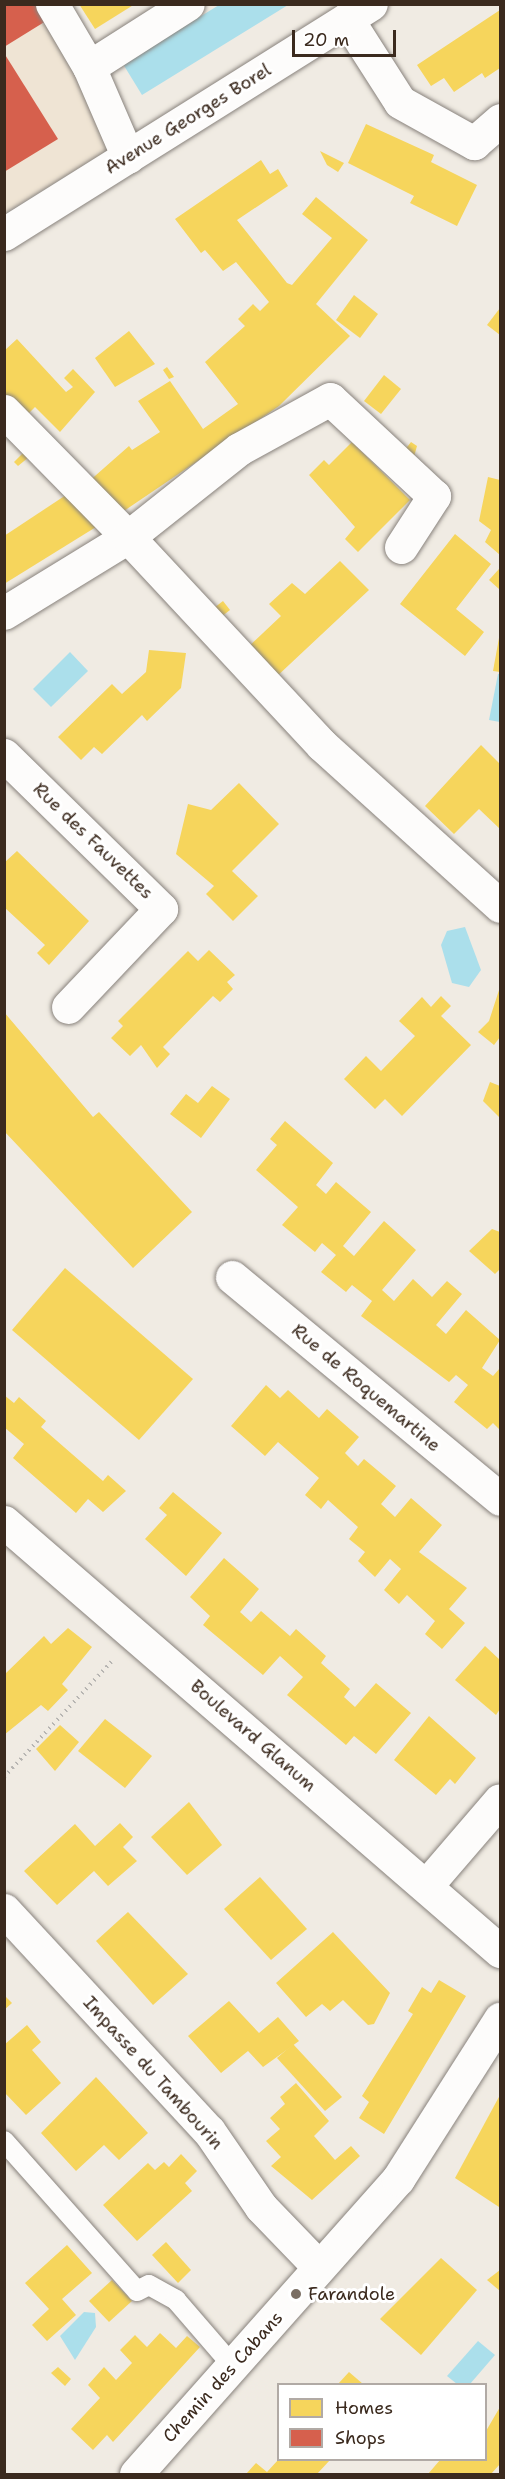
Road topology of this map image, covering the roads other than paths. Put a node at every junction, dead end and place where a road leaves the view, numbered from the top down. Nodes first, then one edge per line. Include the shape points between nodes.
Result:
1 (52, 4) edge
2 (188, 4) edge
3 (359, 12) edge
4 (89, 67) junction
5 (501, 120) edge
6 (128, 157) junction
7 (4, 234) edge
8 (4, 411) edge
9 (128, 537) junction
10 (401, 547) dead end
11 (4, 613) edge
12 (4, 756) edge
13 (501, 906) edge
14 (68, 1006) dead end
15 (232, 1277) dead end
16 (501, 1499) edge
17 (4, 1522) edge
18 (501, 1800) edge
19 (426, 1886) junction
20 (4, 1910) edge
21 (501, 1951) edge
22 (501, 2019) edge
23 (4, 2141) edge
24 (319, 2268) junction
25 (233, 2366) junction
26 (136, 2475) edge

1 - 4 street
2 - 4 street
3 - 5 street via 400,102 474,143
3 - 6 street, Avenue Georges Borel
4 - 6 street
6 - 7 street, Avenue Georges Borel
8 - 9 street
9 - 10 street via 239,449 330,399 434,496
9 - 11 street
9 - 13 street via 322,745
12 - 14 street, Rue des Fauvettes via 161,909
15 - 16 street, Rue de Roquemartine
17 - 19 street, Boulevard Glanum
18 - 19 street
19 - 21 street, Boulevard Glanum
20 - 24 street, Impasse du Tambourin via 209,2131 261,2207
22 - 24 street, Chemin des Cabans via 398,2180
23 - 25 lane via 137,2291 149,2285 176,2300
24 - 25 street, Chemin des Cabans
25 - 26 street, Chemin des Cabans

